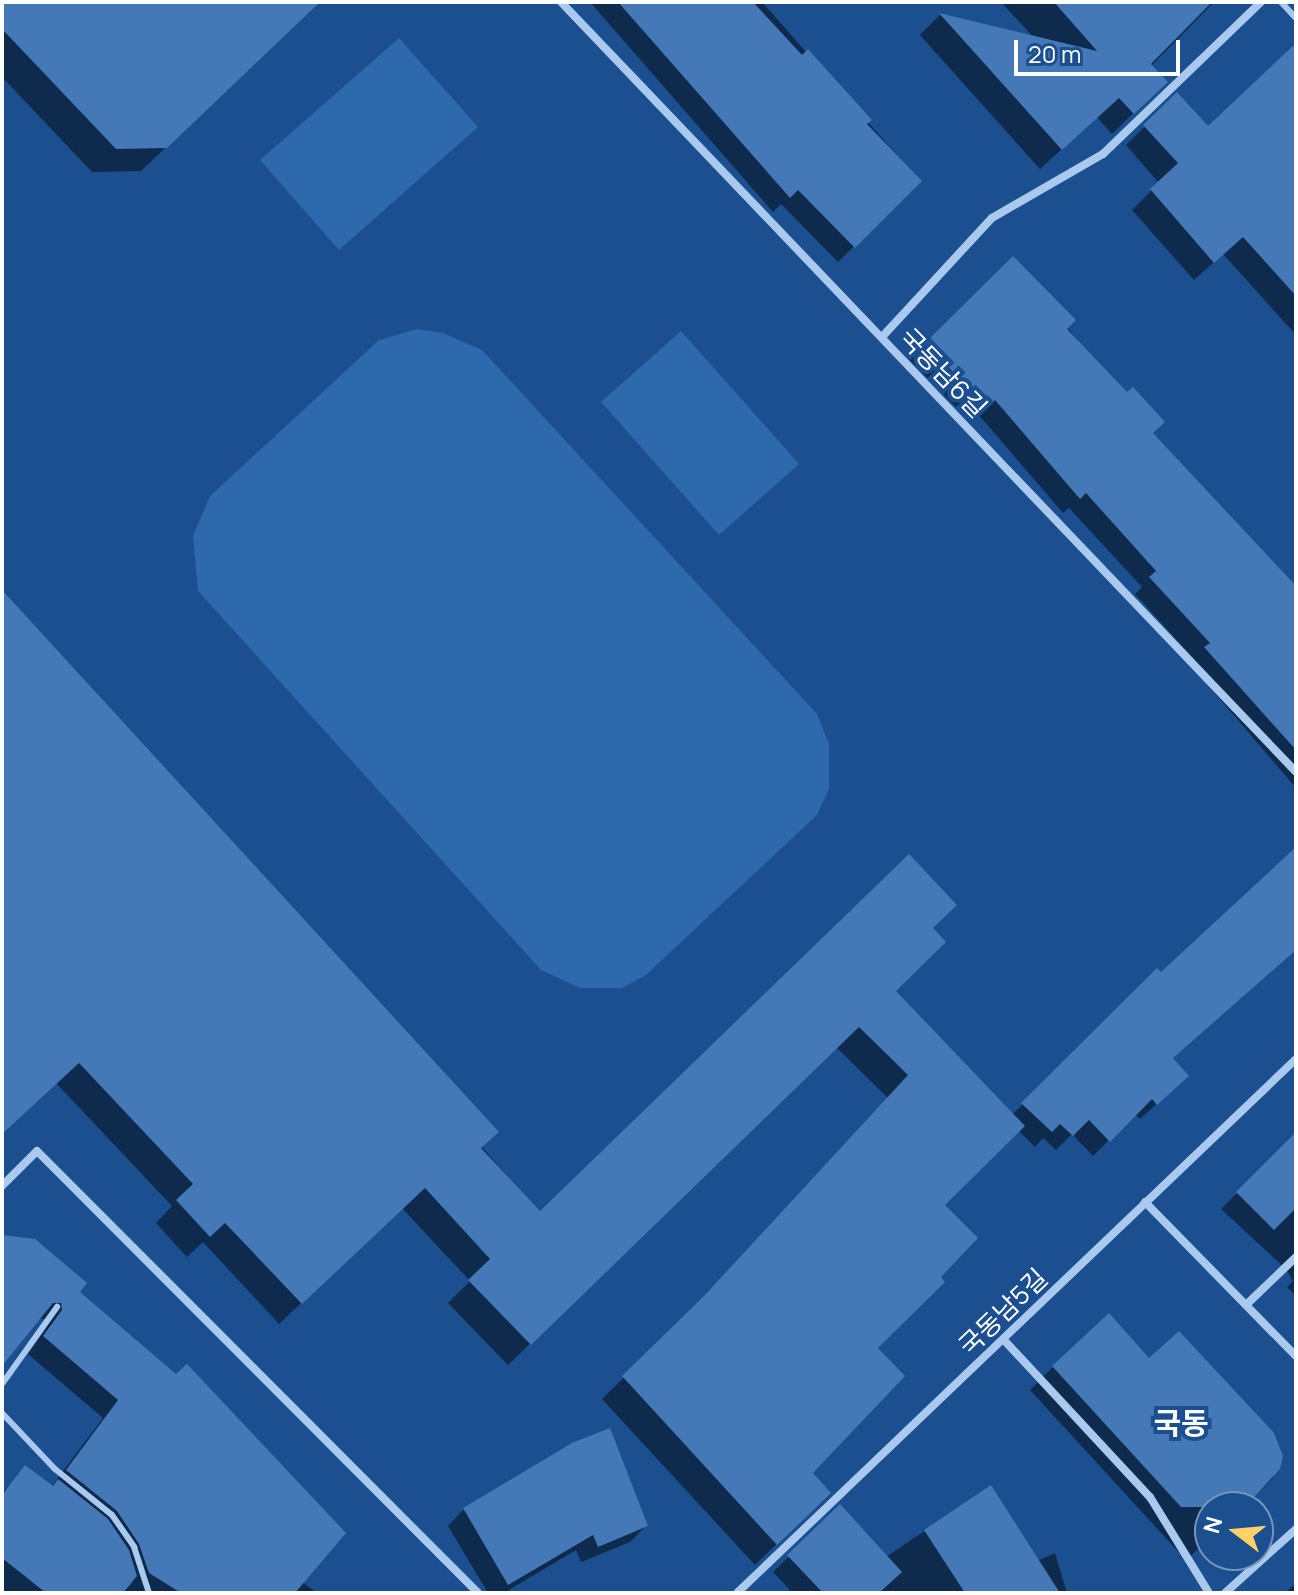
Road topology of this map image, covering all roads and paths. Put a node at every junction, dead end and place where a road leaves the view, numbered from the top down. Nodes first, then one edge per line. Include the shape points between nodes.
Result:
1 (561, 2) edge
2 (1261, 2) edge
3 (1281, 2) edge
4 (1296, 18) edge
5 (882, 337) junction
6 (1296, 772) edge
7 (1296, 1059) edge
8 (2, 1186) edge
9 (1145, 1202) junction
10 (1296, 1257) edge
11 (1246, 1305) junction
12 (57, 1307) dead end
13 (1003, 1339) junction
14 (1296, 1356) edge
15 (2, 1384) edge
16 (2, 1413) edge
17 (1296, 1529) edge
18 (149, 1593) edge
19 (478, 1593) edge
20 (737, 1593) edge
21 (1209, 1593) edge
22 (1225, 1593) edge

1 - 5 street, 국동남6길
2 - 5 street via 1103,154 992,218
3 - 4 lane
5 - 6 street, 국동남6길
7 - 9 street, 국동남5길
8 - 19 street via 37,1151
9 - 11 street
9 - 13 street, 국동남5길
10 - 11 street
11 - 14 street
12 - 15 lane
13 - 20 street, 국동남5길
13 - 21 street via 1150,1497
16 - 18 lane via 55,1469 112,1515 134,1547
17 - 22 street

